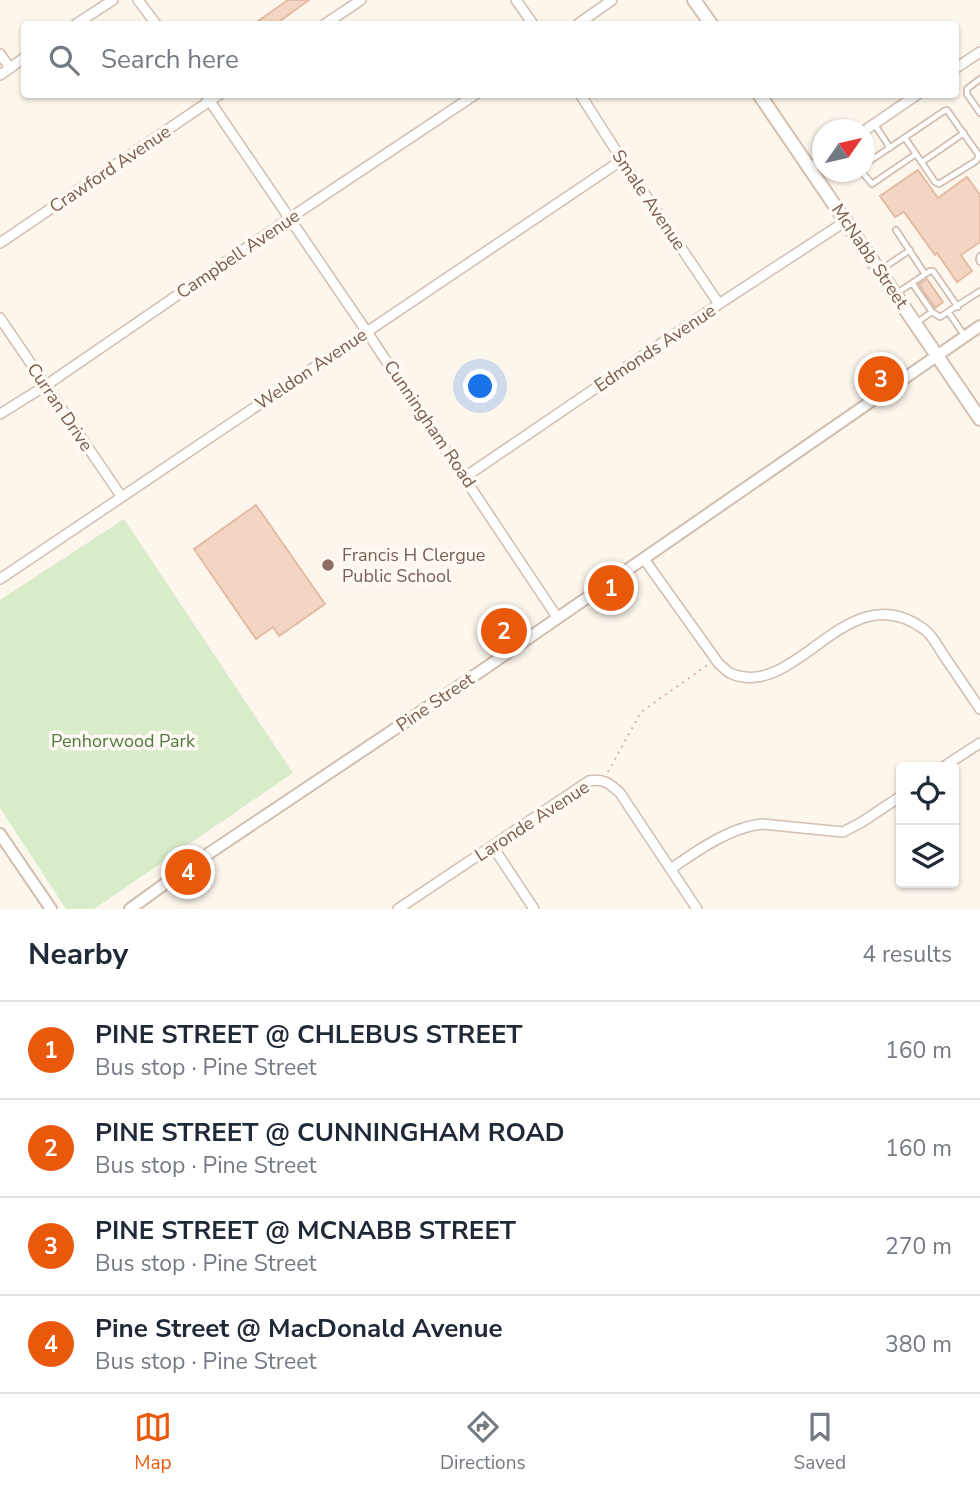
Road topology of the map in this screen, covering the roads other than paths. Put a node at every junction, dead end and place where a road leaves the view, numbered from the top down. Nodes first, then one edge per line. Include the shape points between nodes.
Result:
1 (113, 0) edge
2 (138, 0) edge
3 (361, 0) edge
4 (516, 0) edge
5 (612, 0) edge
6 (694, 0) edge
7 (81, 21) edge
8 (154, 21) edge
9 (330, 21) edge
10 (531, 21) edge
11 (582, 21) edge
12 (709, 21) edge
13 (980, 52) edge
14 (0, 54) edge
15 (21, 60) edge
16 (959, 66) edge
17 (10, 68) junction
18 (0, 75) edge
19 (980, 79) edge
20 (207, 98) edge
21 (470, 98) edge
22 (583, 98) edge
23 (762, 98) edge
24 (912, 98) edge
25 (980, 113) edge
26 (875, 123) edge
27 (875, 126) edge
28 (964, 133) junction
29 (905, 138) junction
30 (890, 148) junction
31 (916, 154) junction
32 (875, 158) edge
33 (622, 160) junction
34 (922, 162) junction
35 (810, 168) joint
36 (875, 182) edge
37 (290, 218) junction
38 (846, 221) junction
39 (897, 230) dead end
40 (0, 243) edge
41 (910, 250) junction
42 (980, 256) edge
43 (980, 262) edge
44 (880, 270) junction
45 (925, 274) junction
46 (912, 283) junction
47 (980, 291) edge
48 (895, 294) junction
49 (719, 304) junction
50 (958, 307) junction
51 (932, 312) junction
52 (949, 313) junction
53 (0, 318) edge
54 (915, 324) junction
55 (980, 326) edge
56 (367, 331) junction
57 (965, 337) junction
58 (937, 356) junction
59 (45, 386) junction
60 (0, 414) edge
61 (980, 419) edge
62 (465, 477) junction
63 (121, 496) junction
64 (644, 559) junction
65 (0, 579) edge
66 (557, 617) junction
67 (980, 709) edge
68 (980, 743) edge
69 (951, 762) edge
70 (896, 799) edge
71 (0, 834) edge
72 (493, 847) junction
73 (671, 869) junction
74 (51, 909) edge
75 (130, 909) edge
76 (398, 909) edge
77 (534, 909) edge
78 (697, 909) edge

1 - 7 street
2 - 8 street
3 - 9 street
4 - 10 street
5 - 11 street
6 - 12 main road
13 - 16 street
14 - 17 street
15 - 17 street
17 - 18 street
19 - 25 lane via 967,89
20 - 37 street, Cunningham Road
20 - 40 street, Crawford Avenue
21 - 37 street, Campbell Avenue
22 - 33 street, Smale Avenue
23 - 35 main road, McNabb Street
24 - 26 street
27 - 30 lane
28 - 29 lane via 947,110
28 - 34 lane
28 - 34 lane via 978,153 976,161 939,184
29 - 30 lane
29 - 31 lane
30 - 32 lane
31 - 34 lane
31 - 36 lane
33 - 49 street, Smale Avenue
33 - 56 street, Weldon Avenue
35 - 38 main road, McNabb Street
37 - 56 street, Cunningham Road
37 - 59 street, Campbell Avenue
38 - 44 main road, McNabb Street
38 - 49 street, Edmonds Avenue
39 - 41 lane
41 - 44 lane
41 - 45 lane
42 - 43 lane
44 - 48 main road, McNabb Street
45 - 46 lane
45 - 50 lane via 933,271
46 - 48 lane
46 - 51 lane
47 - 50 lane
48 - 54 main road, McNabb Street
49 - 62 street, Edmonds Avenue
50 - 52 lane
51 - 52 lane via 940,317
51 - 54 lane
52 - 57 lane
53 - 59 street, Curran Drive
54 - 58 main road, McNabb Street
55 - 57 street, Pine Street
56 - 62 street, Cunningham Road
56 - 63 street, Weldon Avenue
57 - 58 street, Pine Street
58 - 61 main road, McNabb Street
58 - 64 street, Pine Street
59 - 60 street, Campbell Avenue
59 - 63 street, Curran Drive
62 - 66 street, Cunningham Road
63 - 65 street, Weldon Avenue
64 - 66 street, Pine Street
64 - 67 street via 716,660 731,674 763,676 788,665 846,625 873,614 897,616 928,632
66 - 75 street, Pine Street
68 - 69 street
70 - 73 street via 843,832 750,825 696,851
71 - 74 street
72 - 73 street, Laronde Avenue via 589,781 604,780 620,793
72 - 76 street, Laronde Avenue
72 - 77 street
73 - 78 street, Laronde Avenue

